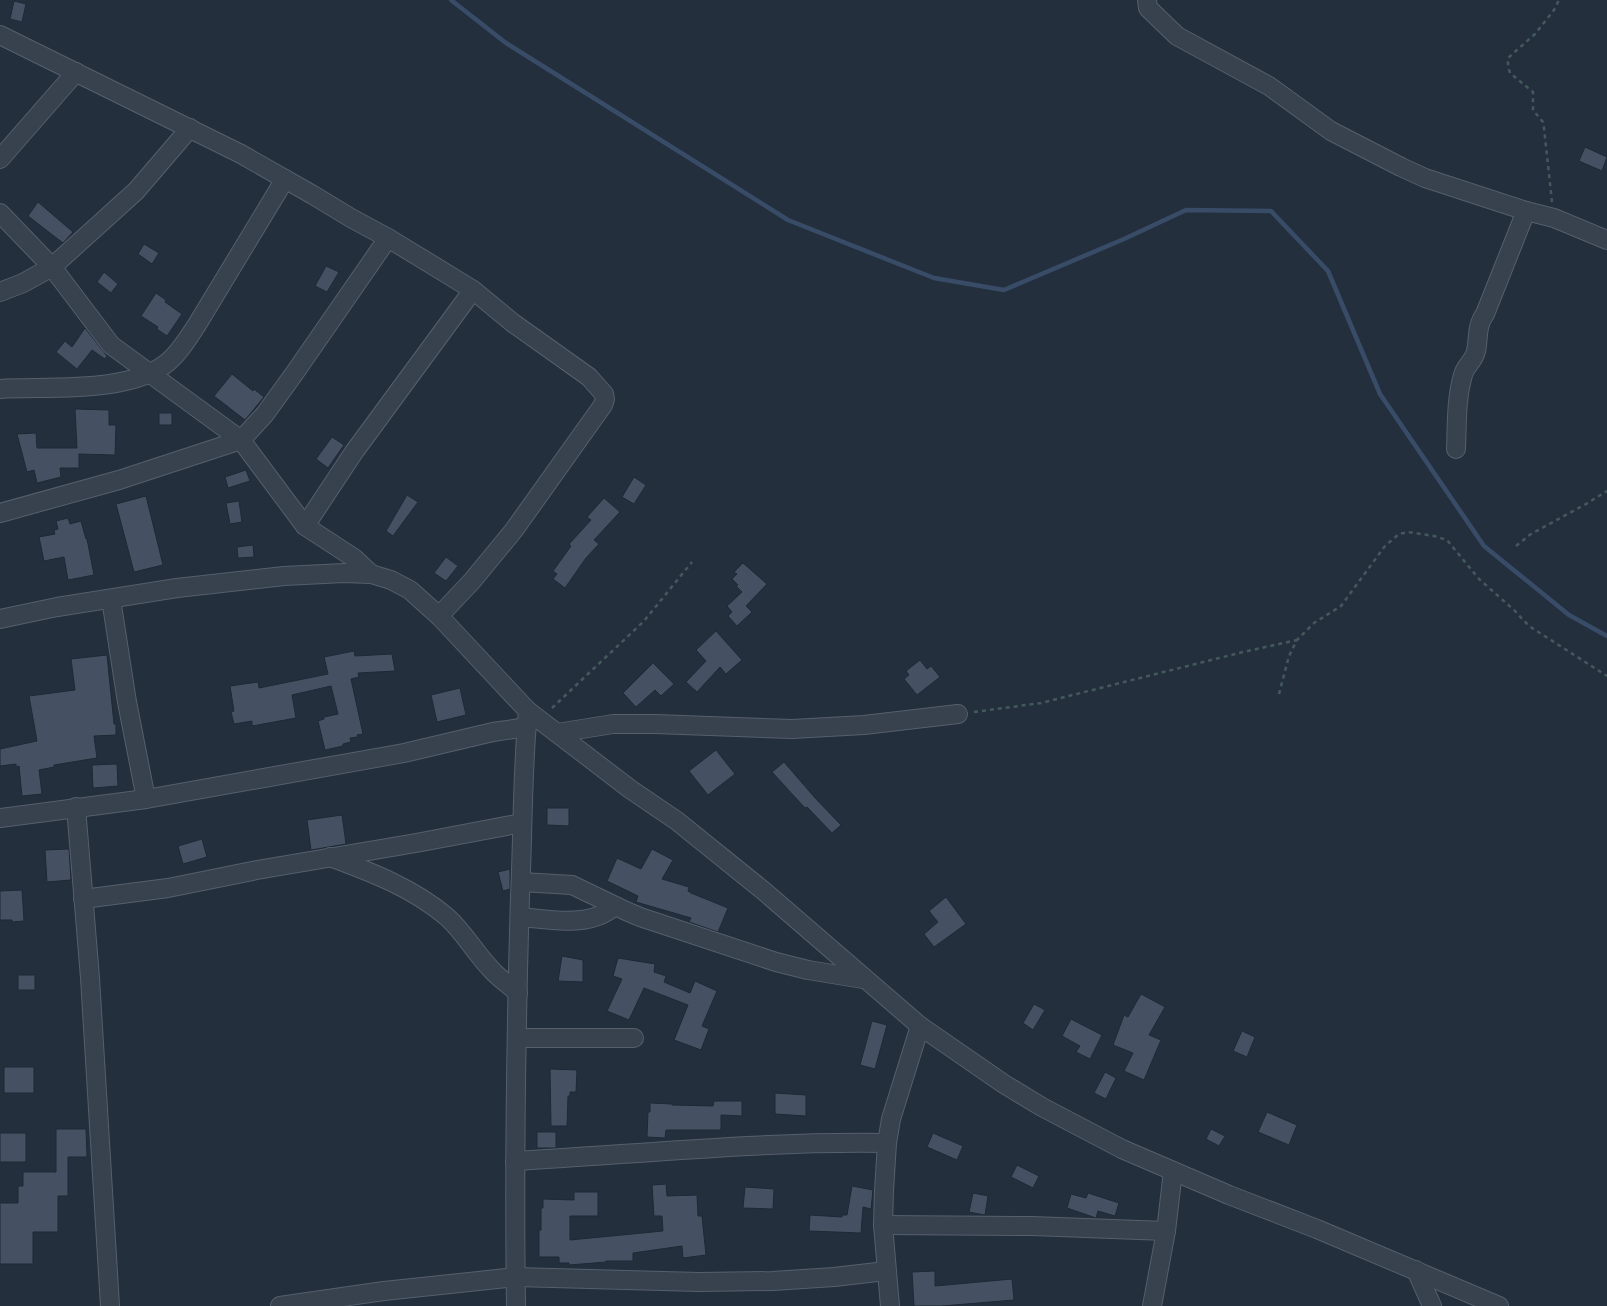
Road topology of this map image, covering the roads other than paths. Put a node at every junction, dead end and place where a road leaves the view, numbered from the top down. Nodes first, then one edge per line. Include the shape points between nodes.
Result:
1 (1147, 0) edge
2 (0, 35) edge
3 (76, 72) junction
4 (190, 128) junction
5 (0, 159) edge
6 (285, 179) junction
7 (1526, 211) junction
8 (0, 213) edge
9 (388, 238) junction
10 (1607, 240) edge
11 (52, 267) junction
12 (473, 290) junction
13 (0, 292) edge
14 (151, 374) junction
15 (0, 389) edge
16 (241, 440) junction
17 (1456, 449) dead end
18 (0, 513) edge
19 (305, 526) junction
20 (371, 574) junction
21 (111, 599) junction
22 (439, 616) junction
23 (0, 619) edge
24 (958, 714) road end
25 (532, 719) junction
26 (557, 733) junction
27 (146, 799) junction
28 (76, 807) junction
29 (0, 818) edge
30 (522, 823) junction
31 (330, 857) junction
32 (521, 882) junction
33 (83, 899) junction
34 (615, 906) junction
35 (520, 917) junction
36 (863, 979) junction
37 (518, 993) junction
38 (920, 1026) junction
39 (517, 1038) junction
40 (634, 1038) dead end
41 (887, 1143) junction
42 (515, 1161) junction
43 (1173, 1172) junction
44 (884, 1225) junction
45 (1166, 1231) junction
46 (1416, 1270) junction
47 (886, 1271) junction
48 (516, 1277) junction
49 (110, 1306) edge
50 (280, 1306) edge
51 (516, 1306) edge
52 (890, 1306) edge
53 (1152, 1306) edge
54 (1432, 1306) edge
55 (1499, 1306) edge

1 - 7 street via 1148,8 1177,36 1270,86 1331,131 1425,178
2 - 3 street
3 - 4 street
3 - 5 street
4 - 6 street
4 - 11 street via 136,191
6 - 9 street
6 - 14 street via 185,343 168,362
7 - 10 street via 1554,218
7 - 17 street via 1478,327 1475,355 1462,377
8 - 11 street
9 - 12 street
9 - 16 street via 265,414
11 - 13 street
11 - 14 street via 111,345
12 - 19 street via 354,452
12 - 22 street via 588,377 605,399 514,530
14 - 15 street via 112,384
14 - 16 street
16 - 18 street via 127,478
16 - 19 street
19 - 20 street via 354,558
20 - 21 street via 284,576
20 - 22 street via 410,590
21 - 23 street
21 - 27 street
22 - 25 street
24 - 26 street via 792,729 613,724
25 - 26 street
25 - 27 street via 510,728 404,753
25 - 30 street
26 - 36 street via 677,821
27 - 28 street
28 - 29 street
28 - 33 street
30 - 31 street
30 - 32 street
31 - 33 street via 168,888
31 - 37 street via 401,887 447,917 488,966
32 - 34 street via 572,884
32 - 35 street
33 - 49 street
34 - 35 street via 589,919
34 - 36 street via 776,962
35 - 37 street
36 - 38 street
37 - 39 street
38 - 41 street via 891,1119
38 - 43 street via 1042,1107
39 - 40 street
39 - 42 street
41 - 42 street via 782,1144
41 - 44 street
42 - 48 street
43 - 45 street
43 - 46 street
44 - 45 street
44 - 47 street
45 - 53 street
46 - 54 street
46 - 55 street
47 - 48 street via 773,1281
47 - 52 street
48 - 50 street
48 - 51 street

